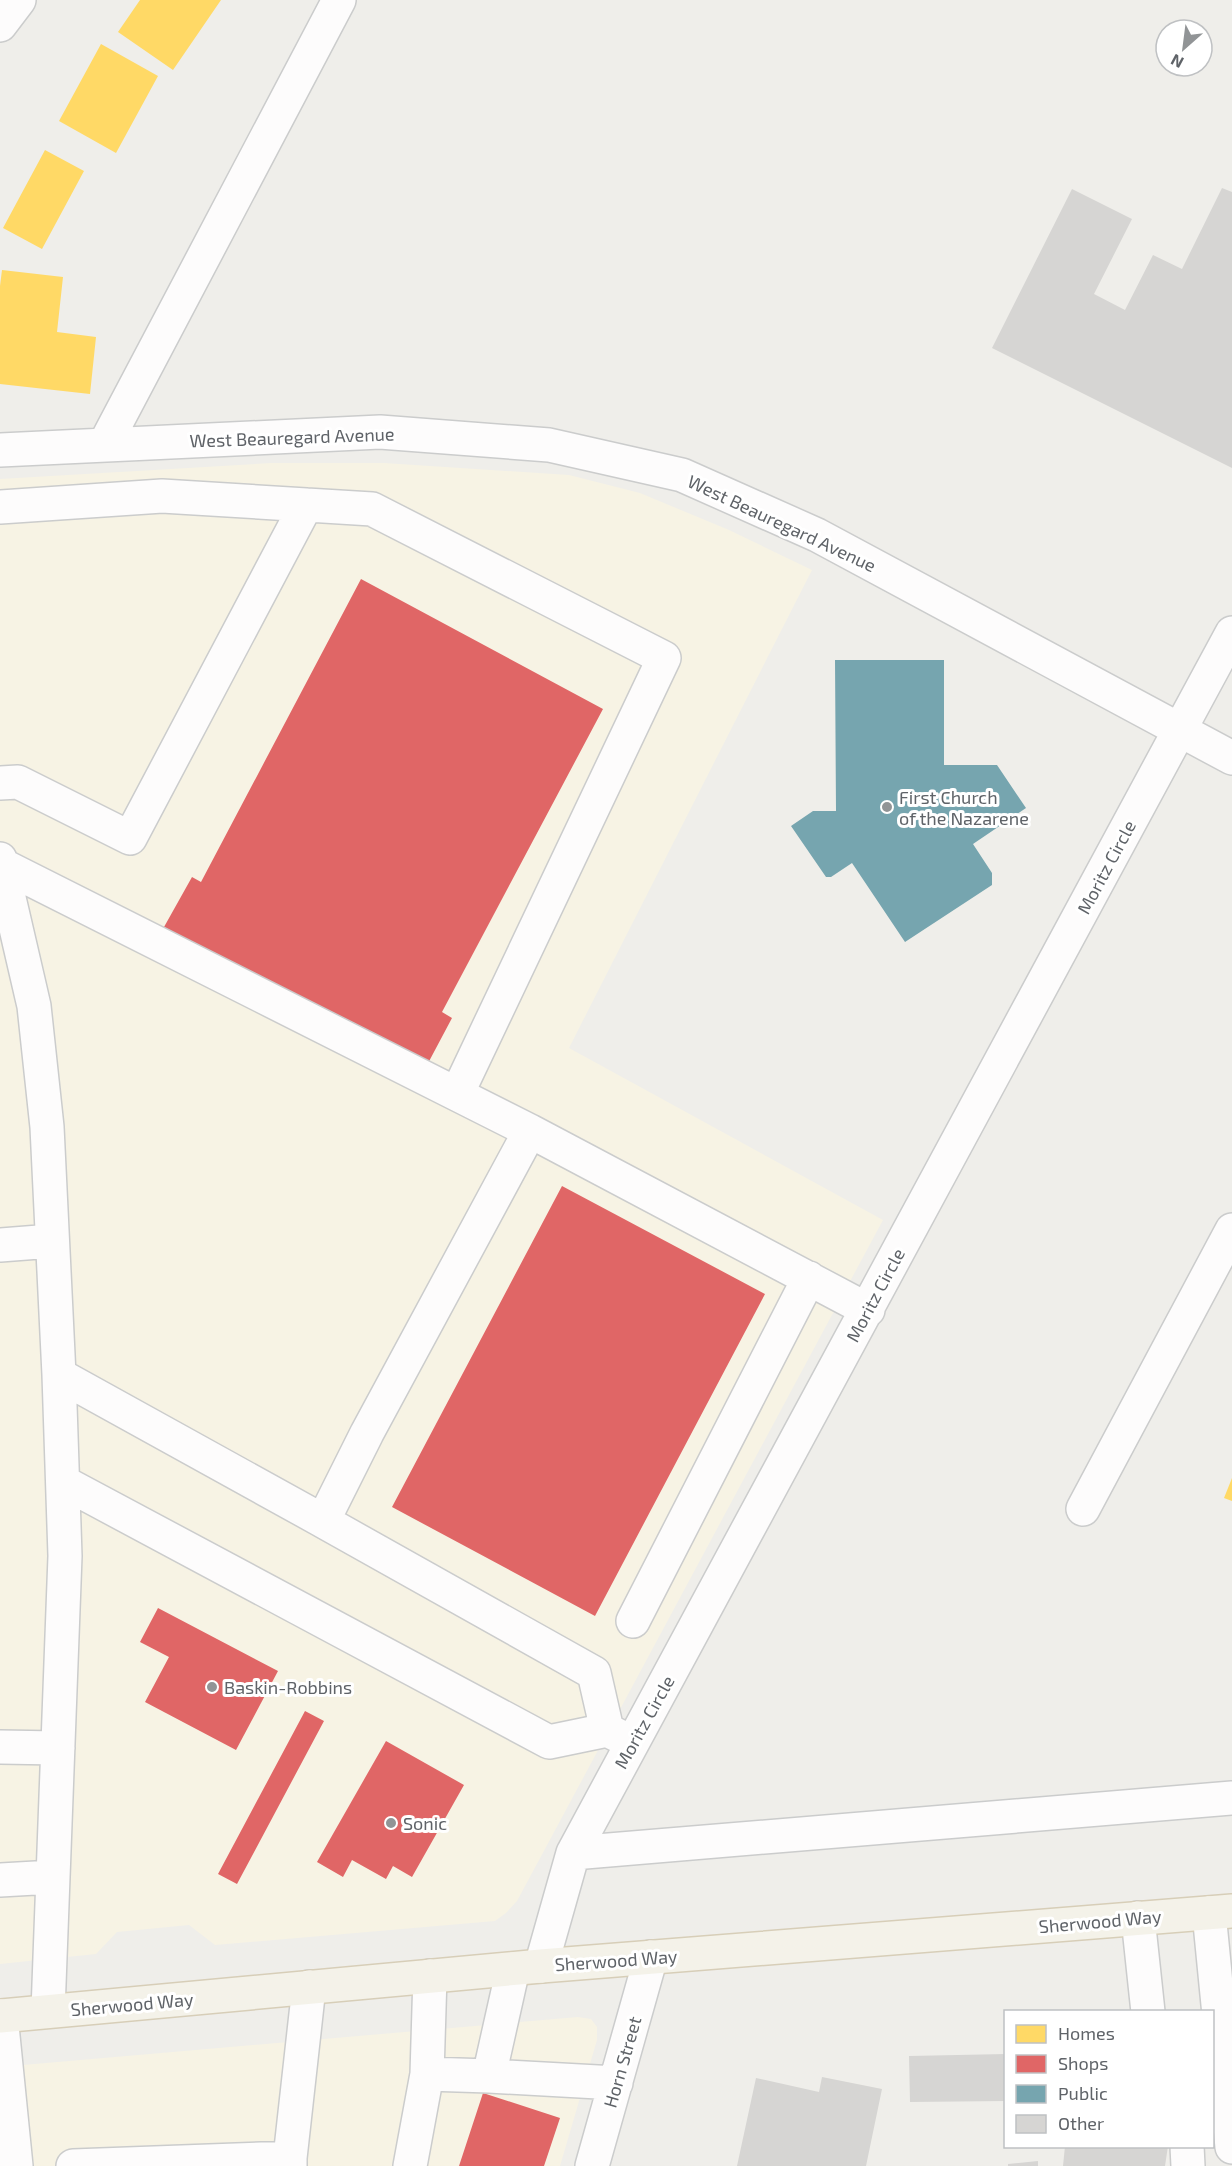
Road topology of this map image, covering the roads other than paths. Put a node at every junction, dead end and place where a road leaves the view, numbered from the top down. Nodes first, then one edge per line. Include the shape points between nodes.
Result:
1 (19, 0) edge
2 (339, 0) edge
3 (0, 26) edge
4 (105, 444) junction
5 (0, 450) edge
6 (306, 505) junction
7 (0, 507) edge
8 (1232, 633) edge
9 (1179, 730) junction
10 (1232, 758) edge
11 (0, 783) edge
12 (0, 862) edge
13 (457, 1094) junction
14 (530, 1131) junction
15 (1232, 1230) edge
16 (52, 1241) junction
17 (0, 1245) edge
18 (809, 1278) junction
19 (868, 1310) junction
20 (59, 1375) junction
21 (63, 1482) junction
22 (1083, 1509) dead end
23 (323, 1521) junction
24 (633, 1621) dead end
25 (619, 1736) junction
26 (0, 1747) edge
27 (58, 1748) junction
28 (1232, 1798) edge
29 (573, 1853) junction
30 (53, 1877) junction
31 (0, 1880) edge
32 (1220, 1912) edge
33 (1138, 1918) junction
34 (651, 1958) junction
35 (527, 1967) junction
36 (430, 1976) junction
37 (309, 1988) junction
38 (1148, 2010) edge
39 (48, 2012) junction
40 (1, 2016) edge
41 (427, 2074) junction
42 (489, 2076) junction
43 (616, 2083) junction
44 (1232, 2147) edge
45 (1187, 2148) edge
46 (290, 2162) edge
47 (16, 2166) edge
48 (73, 2166) edge
49 (410, 2166) edge
50 (592, 2166) edge
51 (1188, 2166) edge

1 - 3 street
2 - 4 street
4 - 5 street, West Beauregard Avenue
4 - 9 street, West Beauregard Avenue via 380,432 549,445 682,475 817,535
6 - 7 street via 162,496
6 - 11 street via 130,838 18,782
6 - 13 street via 372,509 664,658
8 - 9 street, Moritz Circle
9 - 10 street, West Beauregard Avenue
9 - 19 street, Moritz Circle
12 - 13 street
12 - 16 street via 34,1005 47,1127
13 - 14 street
14 - 18 street
14 - 23 street
15 - 22 street
16 - 17 street
16 - 20 street
18 - 19 street
18 - 24 street
19 - 25 street, Moritz Circle
20 - 21 street
20 - 23 street
21 - 25 street via 549,1742
21 - 27 street via 65,1556
23 - 25 street via 594,1673
25 - 29 street, Moritz Circle
26 - 27 street
27 - 30 street
28 - 29 street
29 - 35 street, Moritz Circle
30 - 31 street
30 - 39 street
32 - 33 main road, Sherwood Way
32 - 44 street
33 - 34 main road, Sherwood Way
33 - 38 street
34 - 35 main road, Sherwood Way
34 - 43 street, Horn Street
35 - 36 main road, Sherwood Way
35 - 42 street, Moritz Circle
36 - 37 main road, Sherwood Way
36 - 41 street
37 - 39 main road, Sherwood Way
37 - 46 street
39 - 40 main road, Sherwood Way
40 - 47 street
41 - 42 street
41 - 49 street
42 - 43 street
43 - 50 street, Horn Street
45 - 51 street
46 - 48 street

